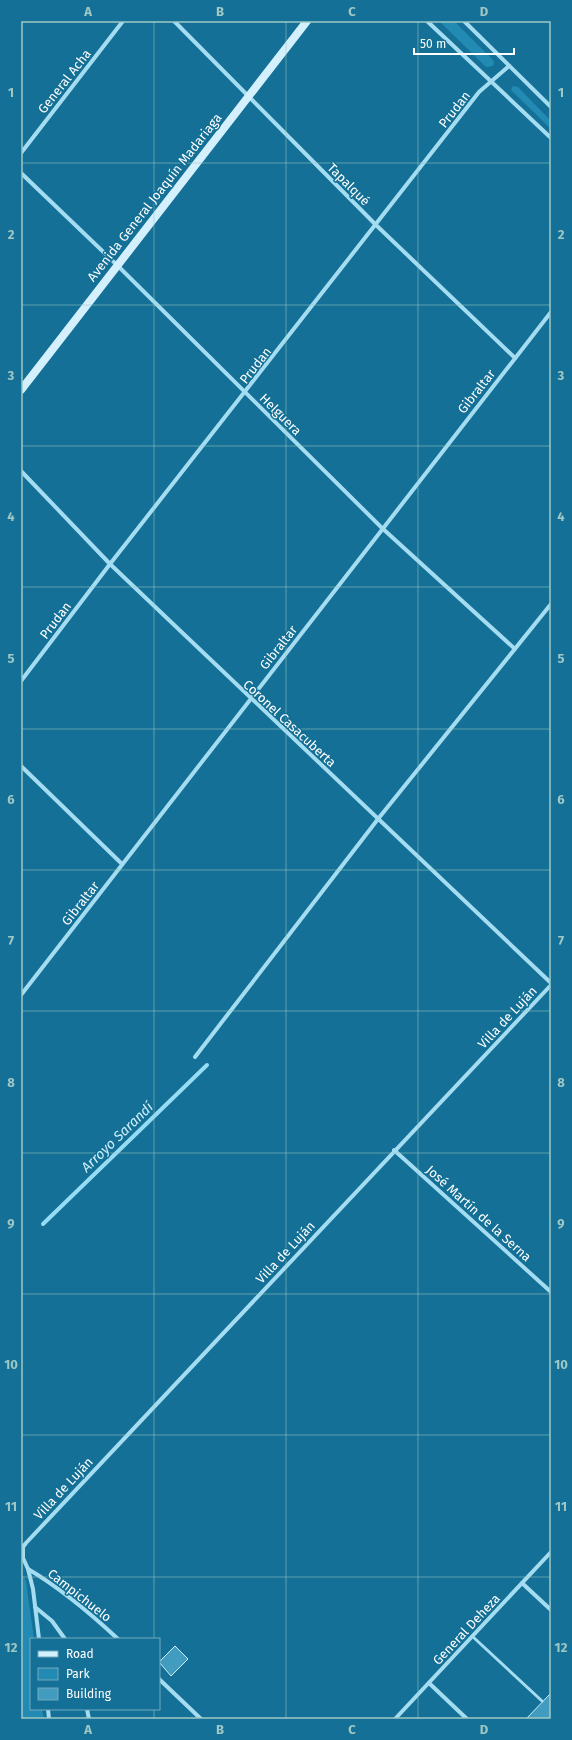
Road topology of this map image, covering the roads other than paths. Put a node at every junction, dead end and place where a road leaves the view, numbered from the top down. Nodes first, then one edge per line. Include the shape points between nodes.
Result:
1 (123, 21) edge
2 (174, 21) edge
3 (307, 21) edge
4 (427, 21) edge
5 (464, 21) edge
6 (509, 66) junction
7 (490, 81) junction
8 (247, 97) junction
9 (551, 107) edge
10 (551, 138) edge
11 (21, 152) edge
12 (21, 173) edge
13 (376, 225) junction
14 (117, 265) junction
15 (551, 312) edge
16 (515, 358) junction
17 (21, 390) edge
18 (246, 393) junction
19 (21, 471) edge
20 (382, 528) junction
21 (110, 564) junction
22 (551, 604) edge
23 (515, 649) junction
24 (21, 681) edge
25 (250, 699) junction
26 (21, 766) edge
27 (378, 820) junction
28 (122, 864) junction
29 (551, 984) edge
30 (21, 995) edge
31 (195, 1057) dead end
32 (394, 1150) junction
33 (551, 1292) edge
34 (551, 1552) edge
35 (22, 1558) edge
36 (28, 1569) junction
37 (522, 1583) junction
38 (35, 1607) junction
39 (551, 1610) edge
40 (472, 1636) junction
41 (39, 1638) edge
42 (64, 1638) edge
43 (117, 1638) edge
44 (160, 1680) edge
45 (429, 1683) junction
46 (542, 1701) dead end
47 (201, 1719) edge
48 (395, 1719) edge
49 (467, 1719) edge

1 - 11 street, General Acha
2 - 8 street, Tapalqué
3 - 8 main road, Avenida General Joaquín Madariaga
4 - 7 street
5 - 6 street
6 - 7 street, Prudan
6 - 9 street
7 - 10 street
7 - 13 street, Prudan
8 - 13 street, Tapalqué
8 - 14 main road, Avenida General Joaquín Madariaga
12 - 14 street, Helguera
13 - 16 street, Tapalqué
13 - 18 street, Prudan
14 - 17 main road, Avenida General Joaquín Madariaga
14 - 18 street, Helguera
15 - 16 street, Gibraltar
16 - 20 street, Gibraltar
18 - 20 street, Helguera
18 - 21 street, Prudan
19 - 21 street, Coronel Casacuberta
20 - 23 street, Helguera
20 - 25 street, Gibraltar
21 - 24 street, Prudan
21 - 25 street, Coronel Casacuberta
22 - 23 street
23 - 27 street
25 - 27 street, Coronel Casacuberta
25 - 28 street, Gibraltar
26 - 28 street
27 - 29 street, Coronel Casacuberta
27 - 31 street
28 - 30 street, Gibraltar
29 - 32 street, Villa de Luján
32 - 33 street, José Martín de la Serna
32 - 35 street, Villa de Luján via 34,1534 23,1547
34 - 37 street, General Deheza
35 - 36 street
36 - 38 street
36 - 43 street, Campichuelo via 71,1598
37 - 39 street
37 - 40 street, General Deheza
38 - 41 street
38 - 42 street via 52,1621
40 - 45 street, General Deheza
40 - 46 lane
44 - 47 street
45 - 48 street, General Deheza
45 - 49 street

